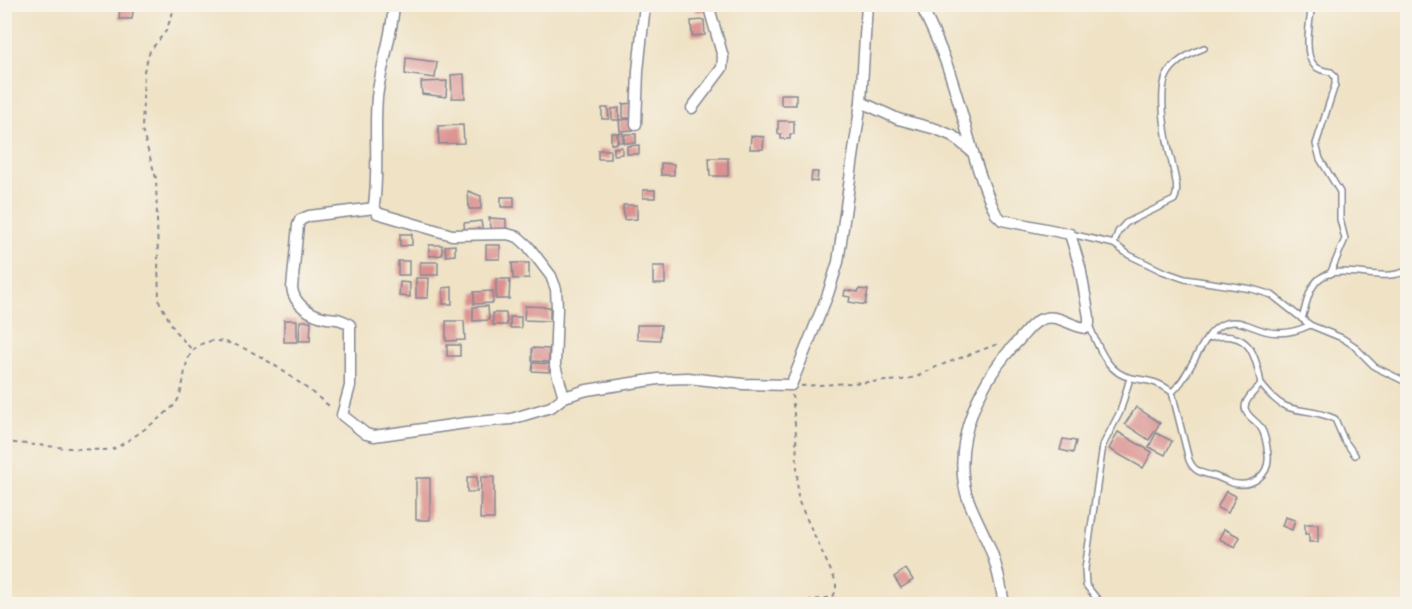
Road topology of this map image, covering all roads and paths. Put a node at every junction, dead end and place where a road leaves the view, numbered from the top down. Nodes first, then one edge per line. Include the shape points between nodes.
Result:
1 (176, 4) edge
2 (394, 4) edge
3 (645, 4) edge
4 (708, 4) edge
5 (867, 4) edge
6 (920, 4) edge
7 (1311, 4) edge
8 (1204, 48) dead end
9 (861, 102) junction
10 (692, 108) dead end
11 (636, 124) dead end
12 (972, 152) junction
13 (375, 208) junction
14 (1070, 234) junction
15 (1114, 244) junction
16 (1407, 270) edge
17 (1330, 274) junction
18 (1302, 319) junction
19 (1089, 324) junction
20 (1310, 325) junction
21 (1209, 338) junction
22 (1016, 343) junction
23 (193, 351) junction
24 (1130, 378) junction
25 (1407, 383) edge
26 (1261, 384) junction
27 (791, 385) junction
28 (1172, 392) junction
29 (564, 397) junction
30 (342, 415) junction
31 (4, 442) edge
32 (1355, 455) dead end
33 (789, 604) edge
34 (1004, 604) edge
35 (1101, 604) edge

1 - 23 path via 166,31 150,51 144,71 142,130 156,178 159,301 175,331
2 - 13 street via 393,27 377,97
3 - 11 street
4 - 10 street via 722,68
5 - 9 street
6 - 12 street via 951,77
7 - 17 lane via 1308,55 1318,69 1335,77 1316,144 1320,159 1340,192 1345,239
8 - 15 lane via 1190,54 1167,74 1163,88 1165,135 1176,196 1126,224
9 - 12 street via 898,119 953,136
9 - 27 street via 838,262
12 - 14 street via 990,202 1002,220
13 - 29 street via 377,213 452,235 507,234 528,246 556,289 555,366
13 - 30 street via 303,217 297,225 293,297 307,310 350,325 350,386
14 - 15 lane
14 - 19 street
15 - 18 lane via 1169,274 1272,295
16 - 17 lane via 1392,276 1340,271
17 - 18 lane via 1312,288
18 - 20 lane
19 - 22 street via 1078,328 1059,319 1041,319
19 - 24 lane via 1104,359
20 - 21 lane via 1275,333 1234,322 1214,329
20 - 25 lane via 1342,338 1375,367
21 - 26 lane via 1233,336 1249,346
21 - 28 lane
22 - 27 path via 995,345 902,380
22 - 34 street via 978,398 964,438 962,464 966,492 994,559
23 - 30 path via 213,340 247,350
23 - 31 path via 175,405 112,450
24 - 28 lane via 1155,381
24 - 35 lane via 1120,412 1103,445 1085,569 1086,585
26 - 28 lane via 1246,402 1245,411 1265,436 1269,462 1263,476 1242,483 1194,469
26 - 32 lane via 1285,407 1335,419
27 - 29 street via 658,379
27 - 33 path via 798,500 836,582 836,590 833,597
29 - 30 street via 551,407 512,419 374,436

